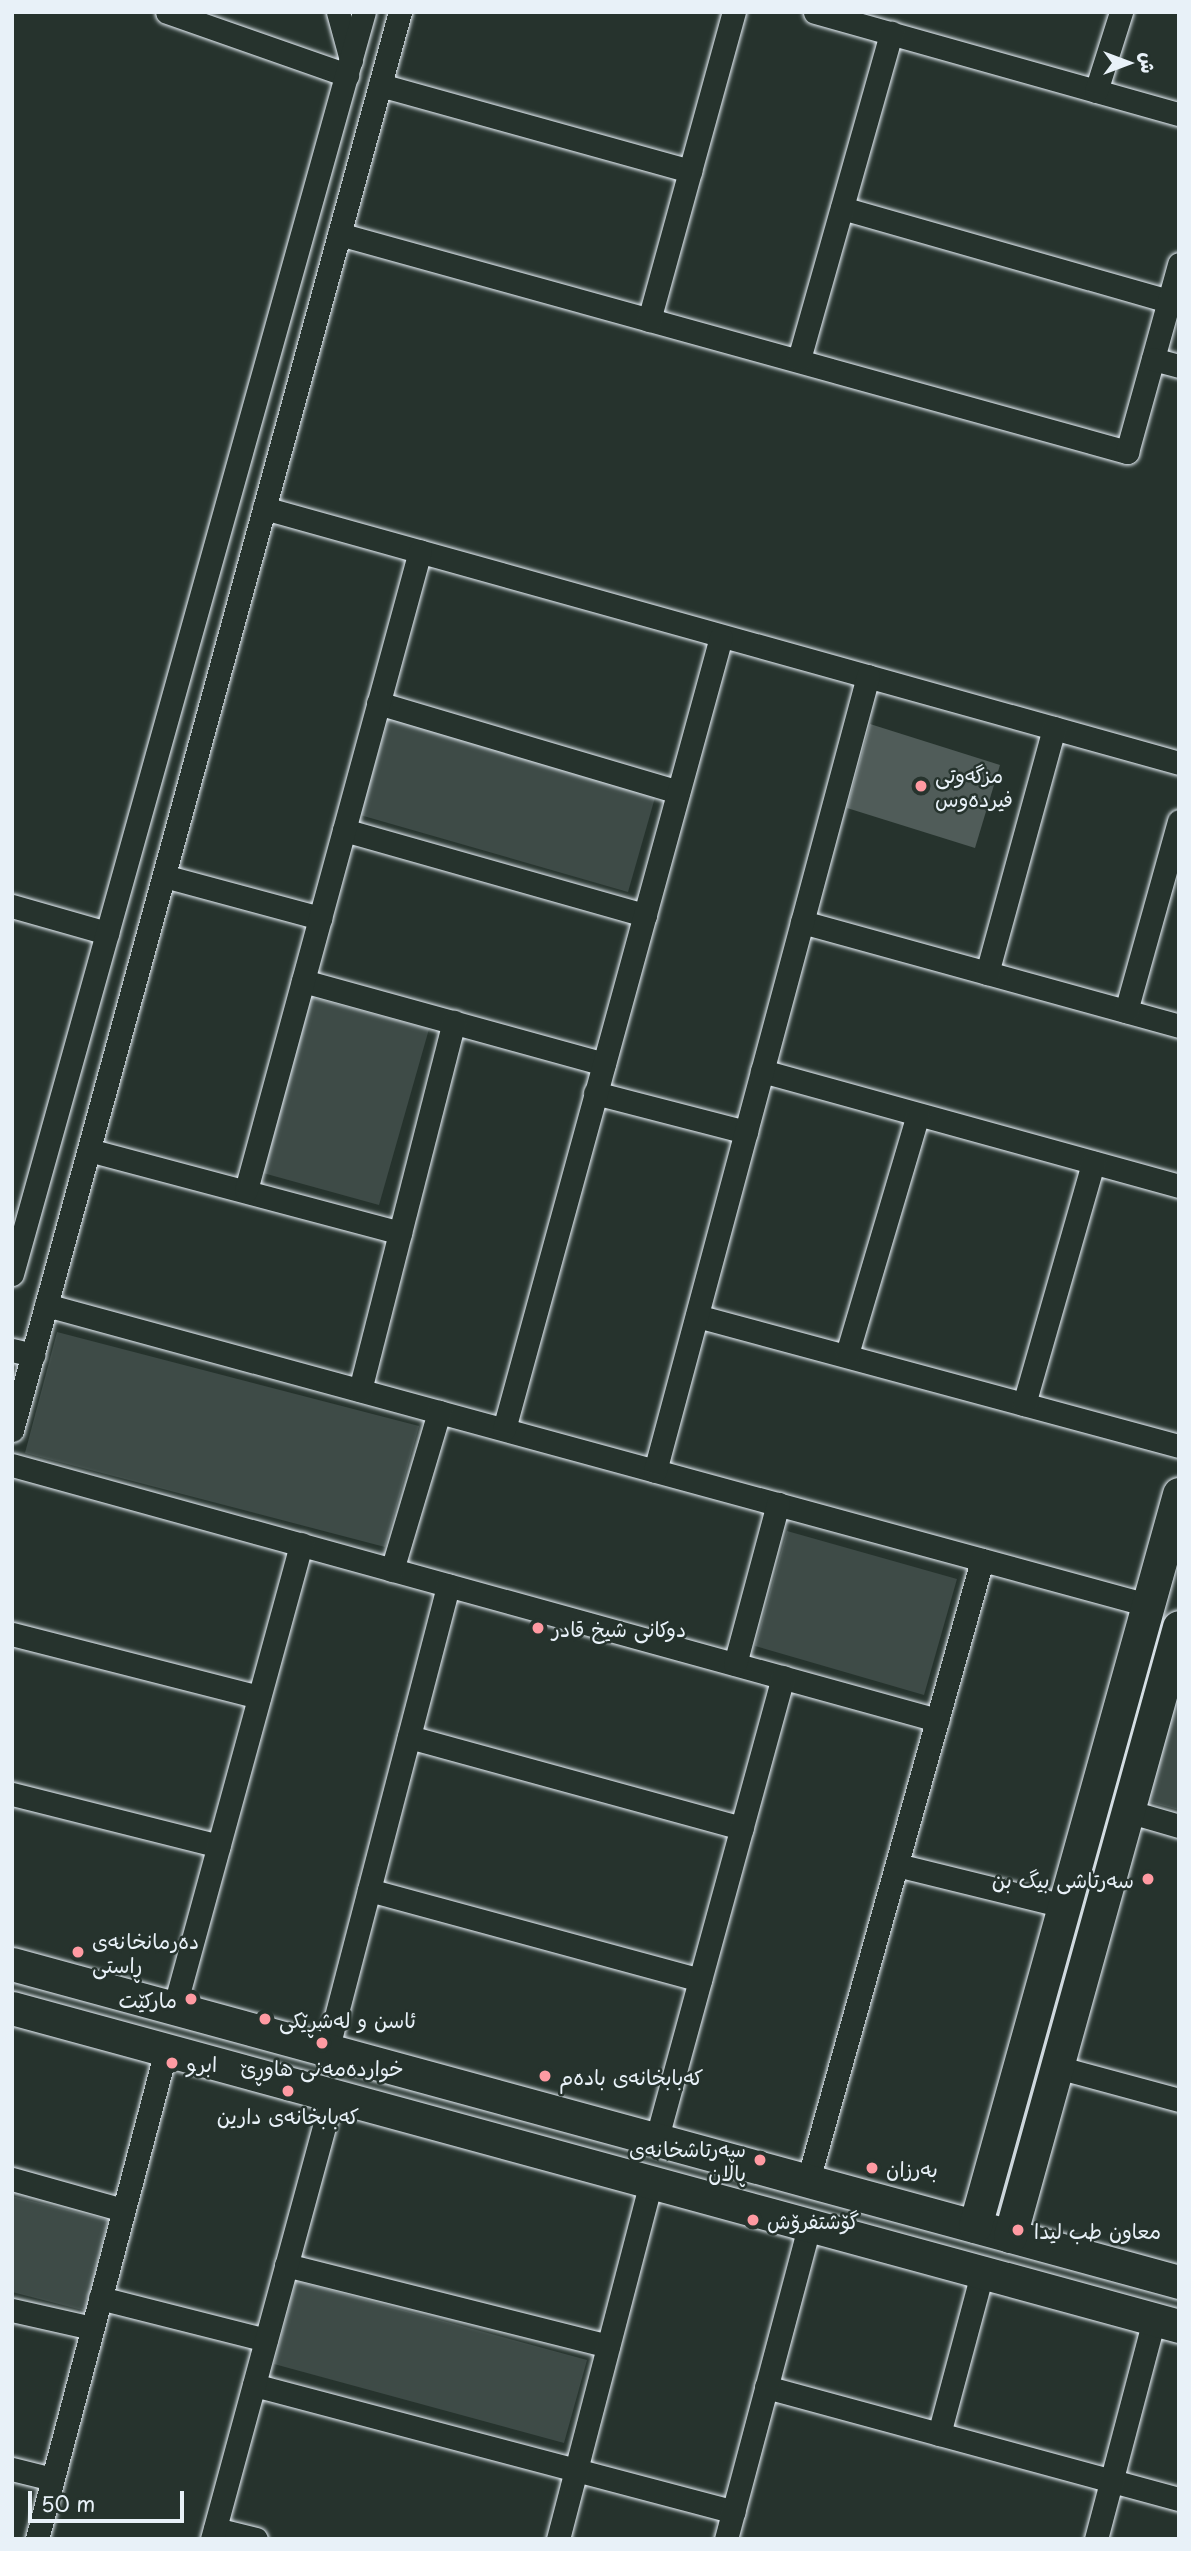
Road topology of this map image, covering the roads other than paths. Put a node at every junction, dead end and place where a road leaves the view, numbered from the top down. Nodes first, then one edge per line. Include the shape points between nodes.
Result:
1 (167, 12) edge
2 (338, 12) edge
3 (364, 12) edge
4 (400, 12) edge
5 (734, 12) edge
6 (815, 12) edge
7 (1121, 12) edge
8 (840, 15) edge
9 (891, 33) junction
10 (349, 68) junction
11 (380, 85) junction
12 (1096, 91) junction
13 (1179, 114) edge
14 (690, 171) junction
15 (842, 208) junction
16 (339, 234) junction
17 (1179, 264) edge
18 (1168, 302) junction
19 (649, 320) junction
20 (799, 359) junction
21 (1153, 359) junction
22 (1179, 366) edge
23 (256, 399) junction
24 (292, 407) junction
25 (264, 508) junction
26 (420, 551) junction
27 (721, 637) junction
28 (867, 676) junction
29 (378, 703) junction
30 (1054, 729) junction
31 (1179, 763) edge
32 (678, 792) junction
33 (1179, 821) edge
34 (344, 830) junction
35 (164, 876) junction
36 (12, 906) edge
37 (645, 915) junction
38 (320, 918) junction
39 (802, 922) junction
40 (107, 933) junction
41 (987, 973) junction
42 (303, 981) junction
43 (1126, 1011) junction
44 (454, 1022) junction
45 (1179, 1026) edge
46 (604, 1064) junction
47 (762, 1072) junction
48 (595, 1093) junction
49 (918, 1115) junction
50 (746, 1132) junction
51 (89, 1150) junction
52 (1093, 1163) junction
53 (1179, 1186) edge
54 (246, 1190) junction
55 (400, 1233) junction
56 (12, 1273) edge
57 (46, 1305) junction
58 (697, 1316) junction
59 (23, 1352) edge
60 (847, 1354) junction
61 (360, 1390) junction
62 (1024, 1404) junction
63 (439, 1412) junction
64 (504, 1429) junction
65 (12, 1430) edge
66 (1179, 1446) edge
67 (12, 1465) edge
68 (655, 1471) junction
69 (1179, 1494) edge
70 (778, 1504) junction
71 (301, 1544) junction
72 (982, 1560) junction
73 (392, 1570) junction
74 (448, 1585) junction
75 (1148, 1605) junction
76 (1179, 1627) edge
77 (12, 1634) edge
78 (735, 1664) junction
79 (1172, 1676) edge
80 (783, 1678) junction
81 (259, 1697) junction
82 (937, 1720) junction
83 (409, 1737) junction
84 (12, 1794) edge
85 (1127, 1811) junction
86 (1179, 1826) edge
87 (742, 1828) junction
88 (219, 1846) junction
89 (897, 1865) junction
90 (369, 1890) junction
91 (1064, 1906) junction
92 (12, 1964) edge
93 (700, 1980) junction
94 (12, 2008) edge
95 (174, 2010) junction
96 (166, 2050) junction
97 (327, 2051) junction
98 (1057, 2067) junction
99 (332, 2096) junction
100 (1179, 2100) edge
101 (564, 2116) junction
102 (656, 2141) junction
103 (553, 2156) junction
104 (12, 2179) edge
105 (651, 2183) junction
106 (807, 2184) junction
107 (123, 2210) junction
108 (809, 2226) junction
109 (975, 2226) junction
110 (1010, 2236) junction
111 (286, 2265) junction
112 (982, 2274) junction
113 (1179, 2282) edge
114 (100, 2298) junction
115 (12, 2310) edge
116 (1166, 2323) edge
117 (92, 2328) junction
118 (266, 2340) junction
119 (608, 2346) junction
120 (254, 2385) junction
121 (766, 2387) junction
122 (939, 2434) junction
123 (576, 2468) junction
124 (12, 2469) edge
125 (51, 2479) junction
126 (1111, 2481) junction
127 (1179, 2500) edge
128 (733, 2512) junction
129 (213, 2534) edge
130 (37, 2539) edge
131 (256, 2539) edge
132 (558, 2539) edge
133 (726, 2539) edge
134 (1096, 2539) edge

1 - 10 street
2 - 10 street
3 - 10 street
4 - 11 street
5 - 14 street
6 - 8 street
7 - 12 street
8 - 9 street
9 - 12 street
9 - 15 street
10 - 23 street
11 - 14 street
11 - 16 street
12 - 13 street
14 - 19 street
15 - 18 street
15 - 20 street
16 - 19 street
16 - 24 street
17 - 18 street
18 - 21 street
19 - 20 street
20 - 21 street via 1127,452
21 - 22 street
23 - 24 street
23 - 40 street
24 - 25 street
25 - 26 street
25 - 35 street
26 - 27 street
26 - 29 street
27 - 28 street
27 - 32 street
28 - 30 street
28 - 39 street
29 - 32 street
29 - 34 street
30 - 31 street
30 - 41 street
32 - 37 street
33 - 43 street
34 - 37 street
34 - 38 street
35 - 38 street
35 - 51 street
36 - 40 street
37 - 46 street
38 - 42 street
39 - 41 street
39 - 47 street
40 - 56 street
41 - 43 street
42 - 44 street
42 - 54 street
43 - 45 street
44 - 46 street
44 - 55 street
46 - 48 street
47 - 49 street
47 - 50 street
48 - 50 street
48 - 64 street
49 - 52 street
49 - 60 street
50 - 58 street
51 - 54 street
51 - 57 street
52 - 53 street
52 - 62 street
54 - 55 street
55 - 61 street
57 - 59 street
57 - 61 street
58 - 60 street
58 - 68 street
59 - 65 street
60 - 62 street
61 - 63 street
62 - 66 street
63 - 64 street
63 - 73 street
64 - 68 street
67 - 71 street
68 - 70 street
69 - 75 street
70 - 72 street
70 - 78 street
71 - 73 street
71 - 81 street
72 - 75 street
72 - 82 street
73 - 74 street
74 - 78 street
74 - 83 street
75 - 91 street
76 - 79 street
77 - 81 street
78 - 80 street
79 - 85 street
80 - 82 street
80 - 87 street
81 - 88 street
82 - 89 street
83 - 87 street
83 - 90 street
84 - 88 street
85 - 86 street
85 - 98 street
87 - 93 street
88 - 95 street
89 - 91 street
89 - 106 street
90 - 93 street
90 - 97 street
91 - 109 street
92 - 95 street
93 - 102 street
94 - 96 street
95 - 97 street
96 - 99 street
96 - 107 street
97 - 101 street
98 - 100 street
98 - 110 street
99 - 103 street
99 - 111 street
101 - 102 street
101 - 103 street
102 - 106 street
103 - 105 street
104 - 107 street
105 - 108 street
105 - 119 street
106 - 109 street
107 - 114 street
108 - 112 street
108 - 121 street
109 - 110 street
110 - 113 street
111 - 118 street
111 - 119 street
112 - 116 street
112 - 122 street
114 - 117 street
114 - 118 street
115 - 117 street
116 - 126 street
117 - 125 street
118 - 120 street
119 - 123 street
120 - 123 street
120 - 129 street
121 - 122 street
121 - 128 street
122 - 126 street
123 - 128 street
123 - 132 street
124 - 125 street
125 - 130 street
126 - 127 street
126 - 134 street
128 - 133 street
129 - 131 street

